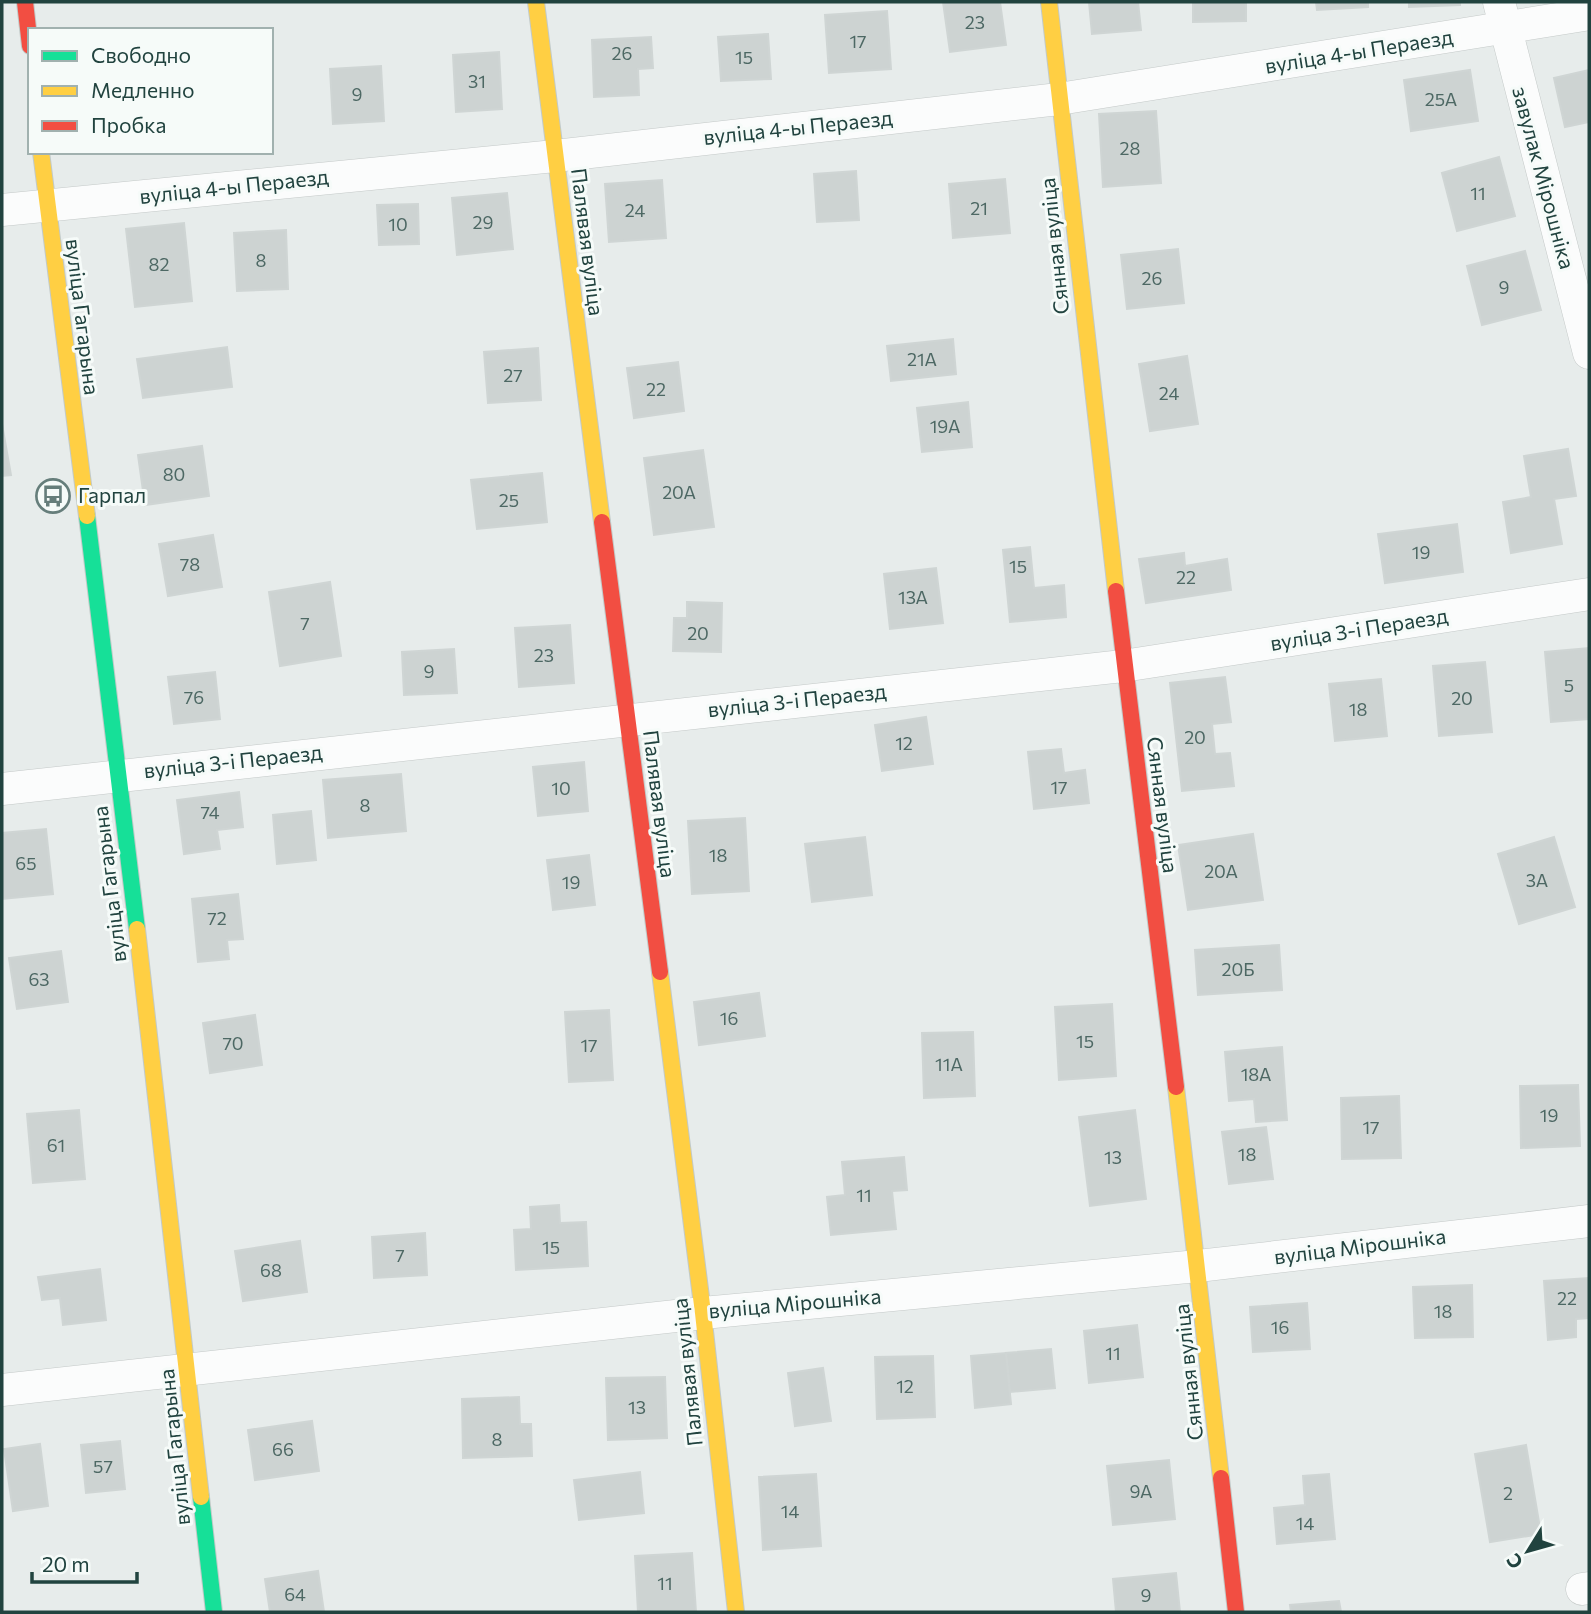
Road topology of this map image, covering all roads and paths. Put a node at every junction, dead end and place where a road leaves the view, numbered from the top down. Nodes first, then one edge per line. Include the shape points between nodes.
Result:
1 (25, 2) edge
2 (536, 2) edge
3 (1049, 2) edge
4 (1589, 14) edge
5 (1502, 16) edge
6 (28, 28) edge
7 (1059, 99) junction
8 (41, 154) edge
9 (555, 156) junction
10 (47, 205) junction
11 (2, 210) edge
12 (1589, 353) edge
13 (1589, 594) edge
14 (1123, 667) junction
15 (627, 719) junction
16 (119, 775) junction
17 (2, 789) edge
18 (1589, 1220) edge
19 (1198, 1266) junction
20 (703, 1313) junction
21 (188, 1367) junction
22 (2, 1390) edge
23 (214, 1612) edge
24 (736, 1612) edge
25 (1236, 1612) edge

1 - 6 street
2 - 9 street, Палявая вуліца
3 - 7 street, Сянная вуліца
4 - 5 street, вуліца 4-ы Пераезд
5 - 7 street, вуліца 4-ы Пераезд
5 - 12 street, завулак Мірошніка
7 - 9 street, вуліца 4-ы Пераезд
7 - 14 street, Сянная вуліца
8 - 10 street, вуліца Гагарына
9 - 10 street, вуліца 4-ы Пераезд
9 - 15 street, Палявая вуліца
10 - 11 street, вуліца 4-ы Пераезд
10 - 16 street, вуліца Гагарына
13 - 14 street, вуліца 3-і Пераезд
14 - 15 street, вуліца 3-і Пераезд
14 - 19 street, Сянная вуліца
15 - 16 street, вуліца 3-і Пераезд
15 - 20 street, Палявая вуліца
16 - 17 street, вуліца 3-і Пераезд
16 - 21 street, вуліца Гагарына
18 - 19 street, вуліца Мірошніка
19 - 20 street, вуліца Мірошніка
19 - 25 street, Сянная вуліца
20 - 21 street, вуліца Мірошніка
20 - 24 street, Палявая вуліца
21 - 22 street, вуліца Мірошніка
21 - 23 street, вуліца Гагарына

